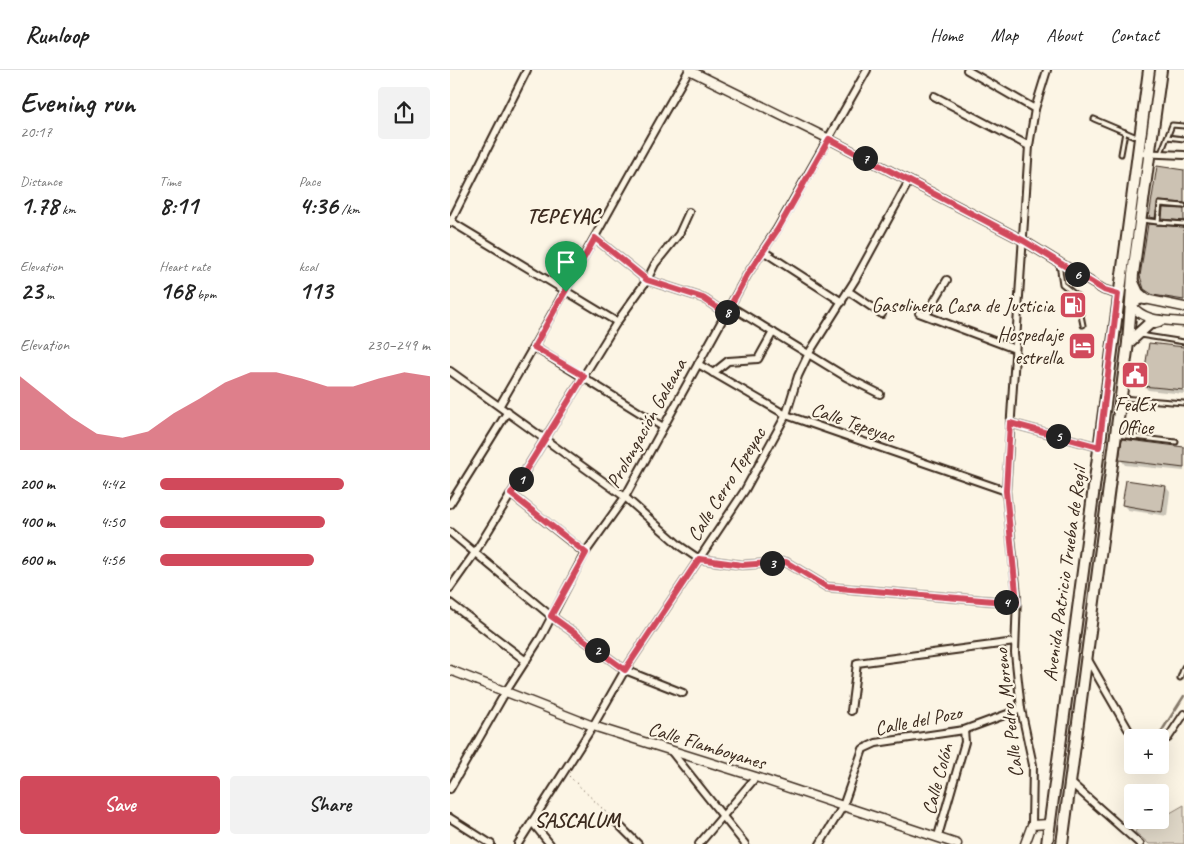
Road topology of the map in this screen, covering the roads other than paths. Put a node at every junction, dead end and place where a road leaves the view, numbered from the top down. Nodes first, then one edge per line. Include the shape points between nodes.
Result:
1 (527, 70) edge
2 (689, 70) edge
3 (867, 70) edge
4 (967, 70) edge
5 (1047, 70) edge
6 (1149, 70) edge
7 (1161, 70) edge
8 (934, 96) dead end
9 (1035, 110) junction
10 (1094, 120) dead end
11 (1184, 126) edge
12 (1125, 132) junction
13 (1168, 137) junction
14 (1140, 138) junction
15 (829, 139) junction
16 (1184, 139) edge
17 (1029, 146) junction
18 (1138, 153) junction
19 (1149, 153) junction
20 (1121, 154) dead end
21 (1161, 154) junction
22 (1184, 155) edge
23 (909, 181) junction
24 (1184, 206) edge
25 (689, 212) dead end
26 (1140, 220) junction
27 (450, 222) edge
28 (1158, 222) junction
29 (1184, 224) edge
30 (595, 238) junction
31 (1024, 241) junction
32 (763, 251) junction
33 (1059, 263) junction
34 (647, 280) junction
35 (947, 280) dead end
36 (1132, 281) junction
37 (848, 291) junction
38 (566, 292) junction
39 (1118, 294) junction
40 (1145, 299) junction
41 (842, 302) junction
42 (1131, 305) junction
43 (730, 306) junction
44 (1184, 307) edge
45 (726, 314) junction
46 (882, 314) dead end
47 (1158, 321) junction
48 (618, 322) junction
49 (1184, 322) edge
50 (1083, 325) dead end
51 (1115, 326) junction
52 (773, 332) junction
53 (1137, 335) junction
54 (1184, 342) edge
55 (1128, 344) junction
56 (534, 347) junction
57 (1015, 349) junction
58 (809, 353) junction
59 (698, 364) junction
60 (450, 371) edge
61 (713, 372) junction
62 (584, 376) junction
63 (880, 394) dead end
64 (1121, 398) junction
65 (1184, 403) edge
66 (500, 405) junction
67 (508, 411) junction
68 (786, 415) junction
69 (1010, 423) junction
70 (663, 427) junction
71 (1116, 435) junction
72 (545, 439) junction
73 (1176, 442) dead end
74 (1099, 447) junction
75 (1006, 491) junction
76 (511, 494) junction
77 (624, 497) junction
78 (450, 504) edge
79 (450, 532) edge
80 (586, 553) junction
81 (474, 554) junction
82 (699, 559) junction
83 (450, 588) edge
84 (450, 603) edge
85 (1017, 603) junction
86 (551, 616) junction
87 (1015, 642) junction
88 (1087, 657) junction
89 (526, 661) junction
90 (1184, 667) edge
91 (450, 670) edge
92 (625, 670) junction
93 (1180, 678) dead end
94 (505, 693) junction
95 (683, 693) dead end
96 (1021, 709) junction
97 (852, 711) dead end
98 (1184, 714) edge
99 (593, 726) junction
100 (1128, 729) dead end
101 (964, 730) junction
102 (1169, 736) edge
103 (671, 751) junction
104 (756, 777) junction
105 (1070, 782) junction
106 (450, 789) edge
107 (843, 806) junction
108 (724, 817) junction
109 (450, 818) edge
110 (532, 822) junction
111 (616, 822) road end
112 (1049, 824) junction
113 (1032, 825) junction
114 (938, 836) junction
115 (491, 844) edge
116 (518, 844) edge
117 (550, 844) edge
118 (638, 844) edge
119 (699, 844) edge
120 (745, 844) edge
121 (820, 844) edge
122 (956, 844) edge
123 (1024, 844) edge
124 (1047, 844) edge
125 (1062, 844) edge
126 (1140, 844) edge

1 - 27 street
2 - 15 street
2 - 30 street
3 - 15 street, Prolongación Galeana
4 - 9 street
5 - 9 street, Calle Pedro Moreno
6 - 14 main road, Avenida Patricio Trueba de Regil
7 - 19 main road, Avenida Patricio Trueba de Regil
8 - 17 street
9 - 17 street, Calle Pedro Moreno
10 - 12 lane
11 - 13 lane via 1172,125
12 - 14 lane
12 - 20 lane
13 - 16 lane
13 - 21 lane
14 - 18 main road, Avenida Patricio Trueba de Regil
15 - 23 street
15 - 32 street, Prolongación Galeana
17 - 31 street, Calle Pedro Moreno
18 - 19 street
18 - 39 main road, Avenida Patricio Trueba de Regil
19 - 21 street
19 - 26 main road, Avenida Patricio Trueba de Regil
21 - 22 street
23 - 31 street
23 - 37 street, Calle Cerro Tepeyac
24 - 28 lane via 1160,204
25 - 34 street via 679,234 655,264
26 - 28 lane
26 - 36 main road, Avenida Patricio Trueba de Regil
27 - 38 street
28 - 29 lane
30 - 34 street
30 - 38 street
31 - 33 street
31 - 57 street, Calle Pedro Moreno
32 - 41 street
32 - 43 street, Prolongación Galeana
33 - 39 street via 1104,290
33 - 50 lane via 1062,284 1077,296
34 - 45 street via 703,298
34 - 48 street
35 - 57 street via 922,314
36 - 39 main road via 1124,293
36 - 40 main road
36 - 42 main road, Avenida Patricio Trueba de Regil
37 - 41 street, Calle Cerro Tepeyac
37 - 46 street
38 - 48 street
38 - 56 street
39 - 42 main road
39 - 51 main road, Avenida Patricio Trueba de Regil
40 - 42 street
40 - 44 street
41 - 58 street, Calle Cerro Tepeyac
42 - 47 street via 1141,315
42 - 51 main road
42 - 55 main road, Avenida Patricio Trueba de Regil
43 - 45 street, Prolongación Galeana
43 - 52 street
45 - 59 street, Prolongación Galeana
47 - 49 street
47 - 53 main road
48 - 62 street
51 - 74 main road, Avenida Patricio Trueba de Regil
52 - 58 street
52 - 61 street via 758,359 728,361
53 - 54 lane
53 - 55 main road
55 - 64 main road, Avenida Patricio Trueba de Regil
56 - 62 street
56 - 66 street
57 - 69 street, Calle Pedro Moreno
58 - 63 street
58 - 68 street, Calle Cerro Tepeyac
59 - 61 street, Calle Tepeyac
59 - 70 street, Prolongación Galeana
60 - 66 street
61 - 68 street, Calle Tepeyac
62 - 70 street
62 - 72 street
64 - 65 lane
64 - 71 main road, Avenida Patricio Trueba de Regil
66 - 67 street
67 - 72 street
67 - 78 street
68 - 75 street, Calle Tepeyac
68 - 82 street, Calle Cerro Tepeyac via 745,490
69 - 74 street
69 - 75 street, Calle Pedro Moreno
70 - 77 street, Prolongación Galeana
71 - 73 lane
71 - 88 main road, Avenida Patricio Trueba de Regil
72 - 76 street
72 - 77 street
74 - 112 main road, Avenida Patricio Trueba de Regil
75 - 85 street, Calle Pedro Moreno
76 - 80 street
76 - 81 street
77 - 80 street, Prolongación Galeana
77 - 82 street
79 - 81 street
80 - 86 street, Prolongación Galeana
81 - 83 street
81 - 86 street
82 - 85 street via 742,565 786,562 827,587
82 - 92 street, Calle Cerro Tepeyac
84 - 89 street
85 - 87 street, Calle Pedro Moreno
86 - 89 street, Prolongación Galeana
86 - 92 street
87 - 96 street, Calle Pedro Moreno
87 - 97 street via 857,662
88 - 100 street
88 - 105 main road, Avenida Patricio Trueba de Regil
89 - 94 street, Prolongación Galeana
90 - 93 lane
91 - 94 street, Calle Flamboyanes
92 - 95 street
92 - 99 street, Calle Cerro Tepeyac
94 - 99 street, Calle Flamboyanes
94 - 106 street, Prolongación Galeana
96 - 101 street, Calle del Pozo
96 - 113 street, Calle Pedro Moreno via 1034,765
98 - 102 street
99 - 103 street, Calle Flamboyanes
99 - 110 street, Calle Cerro Tepeyac
101 - 107 street, Calle del Pozo via 876,743 863,749
101 - 114 street, Calle Colón via 965,742
103 - 104 street, Calle Flamboyanes
103 - 108 street
104 - 107 street, Calle Flamboyanes
104 - 108 street
105 - 125 main road, Avenida Patricio Trueba de Regil
105 - 126 street
107 - 114 street, Calle Flamboyanes
107 - 121 street, Calle del Pozo
108 - 119 street
108 - 120 street
109 - 115 street
110 - 116 street, Calle Cerro Tepeyac
110 - 117 street
111 - 118 street
112 - 113 street
112 - 124 main road, Avenida Patricio Trueba de Regil
113 - 123 street, Calle Pedro Moreno
114 - 122 street, Calle Flamboyanes

